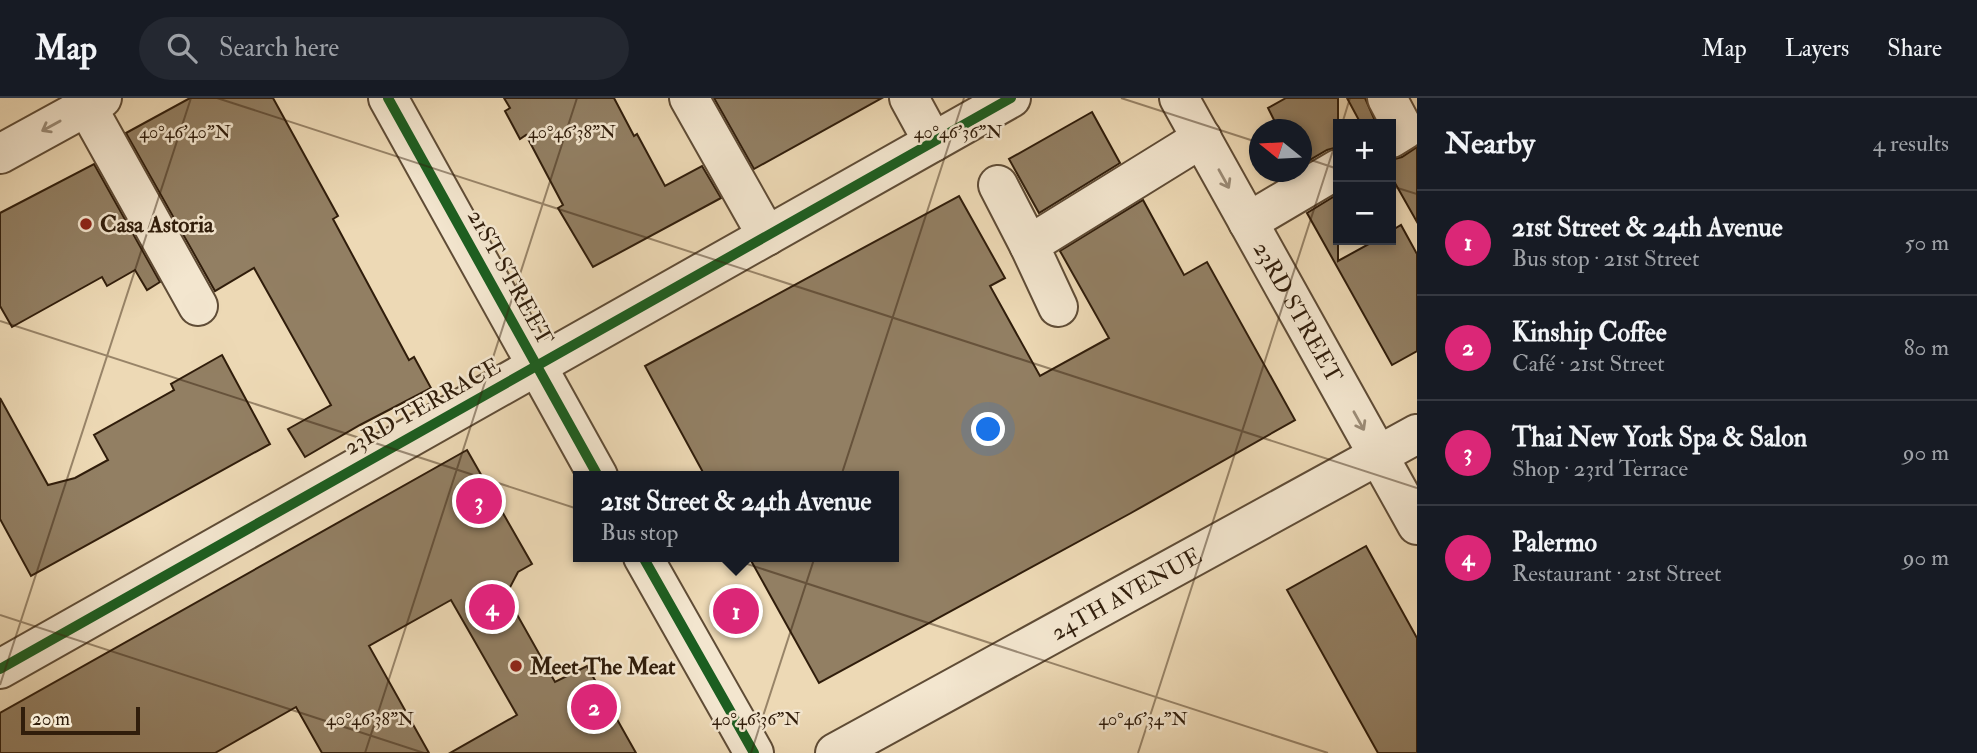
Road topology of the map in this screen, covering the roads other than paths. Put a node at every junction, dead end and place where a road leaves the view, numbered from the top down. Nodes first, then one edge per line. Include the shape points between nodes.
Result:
1 (388, 98) edge
2 (689, 98) edge
3 (909, 98) edge
4 (1012, 98) edge
5 (1179, 98) edge
6 (1387, 98) edge
7 (91, 101) edge
8 (1396, 135) edge
9 (1202, 138) junction
10 (933, 142) junction
11 (0, 154) edge
12 (1333, 172) edge
13 (998, 185) dead end
14 (1248, 222) junction
15 (766, 236) junction
16 (1029, 245) junction
17 (198, 306) dead end
18 (1058, 307) dead end
19 (536, 366) junction
20 (1417, 434) edge
21 (1378, 456) junction
22 (595, 471) edge
23 (1417, 525) edge
24 (646, 562) edge
25 (0, 668) edge
26 (754, 753) edge
27 (835, 753) edge

1 - 19 street, 21ST STREET
2 - 15 street
3 - 10 street
4 - 10 street, 23RD TERRACE
5 - 9 street, 23RD STREET
6 - 8 street via 1404,130
7 -> 11 street
7 - 17 street
9 -> 14 street, 23RD STREET
9 - 16 street
10 - 15 street, 23RD TERRACE
12 - 14 street
13 - 16 street
14 -> 21 street, 23RD STREET
15 - 19 street, 23RD TERRACE
16 - 18 street
19 - 22 street, 21ST STREET
19 - 25 street, 23RD TERRACE
20 - 21 street, 24TH AVENUE
21 - 23 street, 23RD STREET
21 - 27 street, 24TH AVENUE
24 - 26 street

